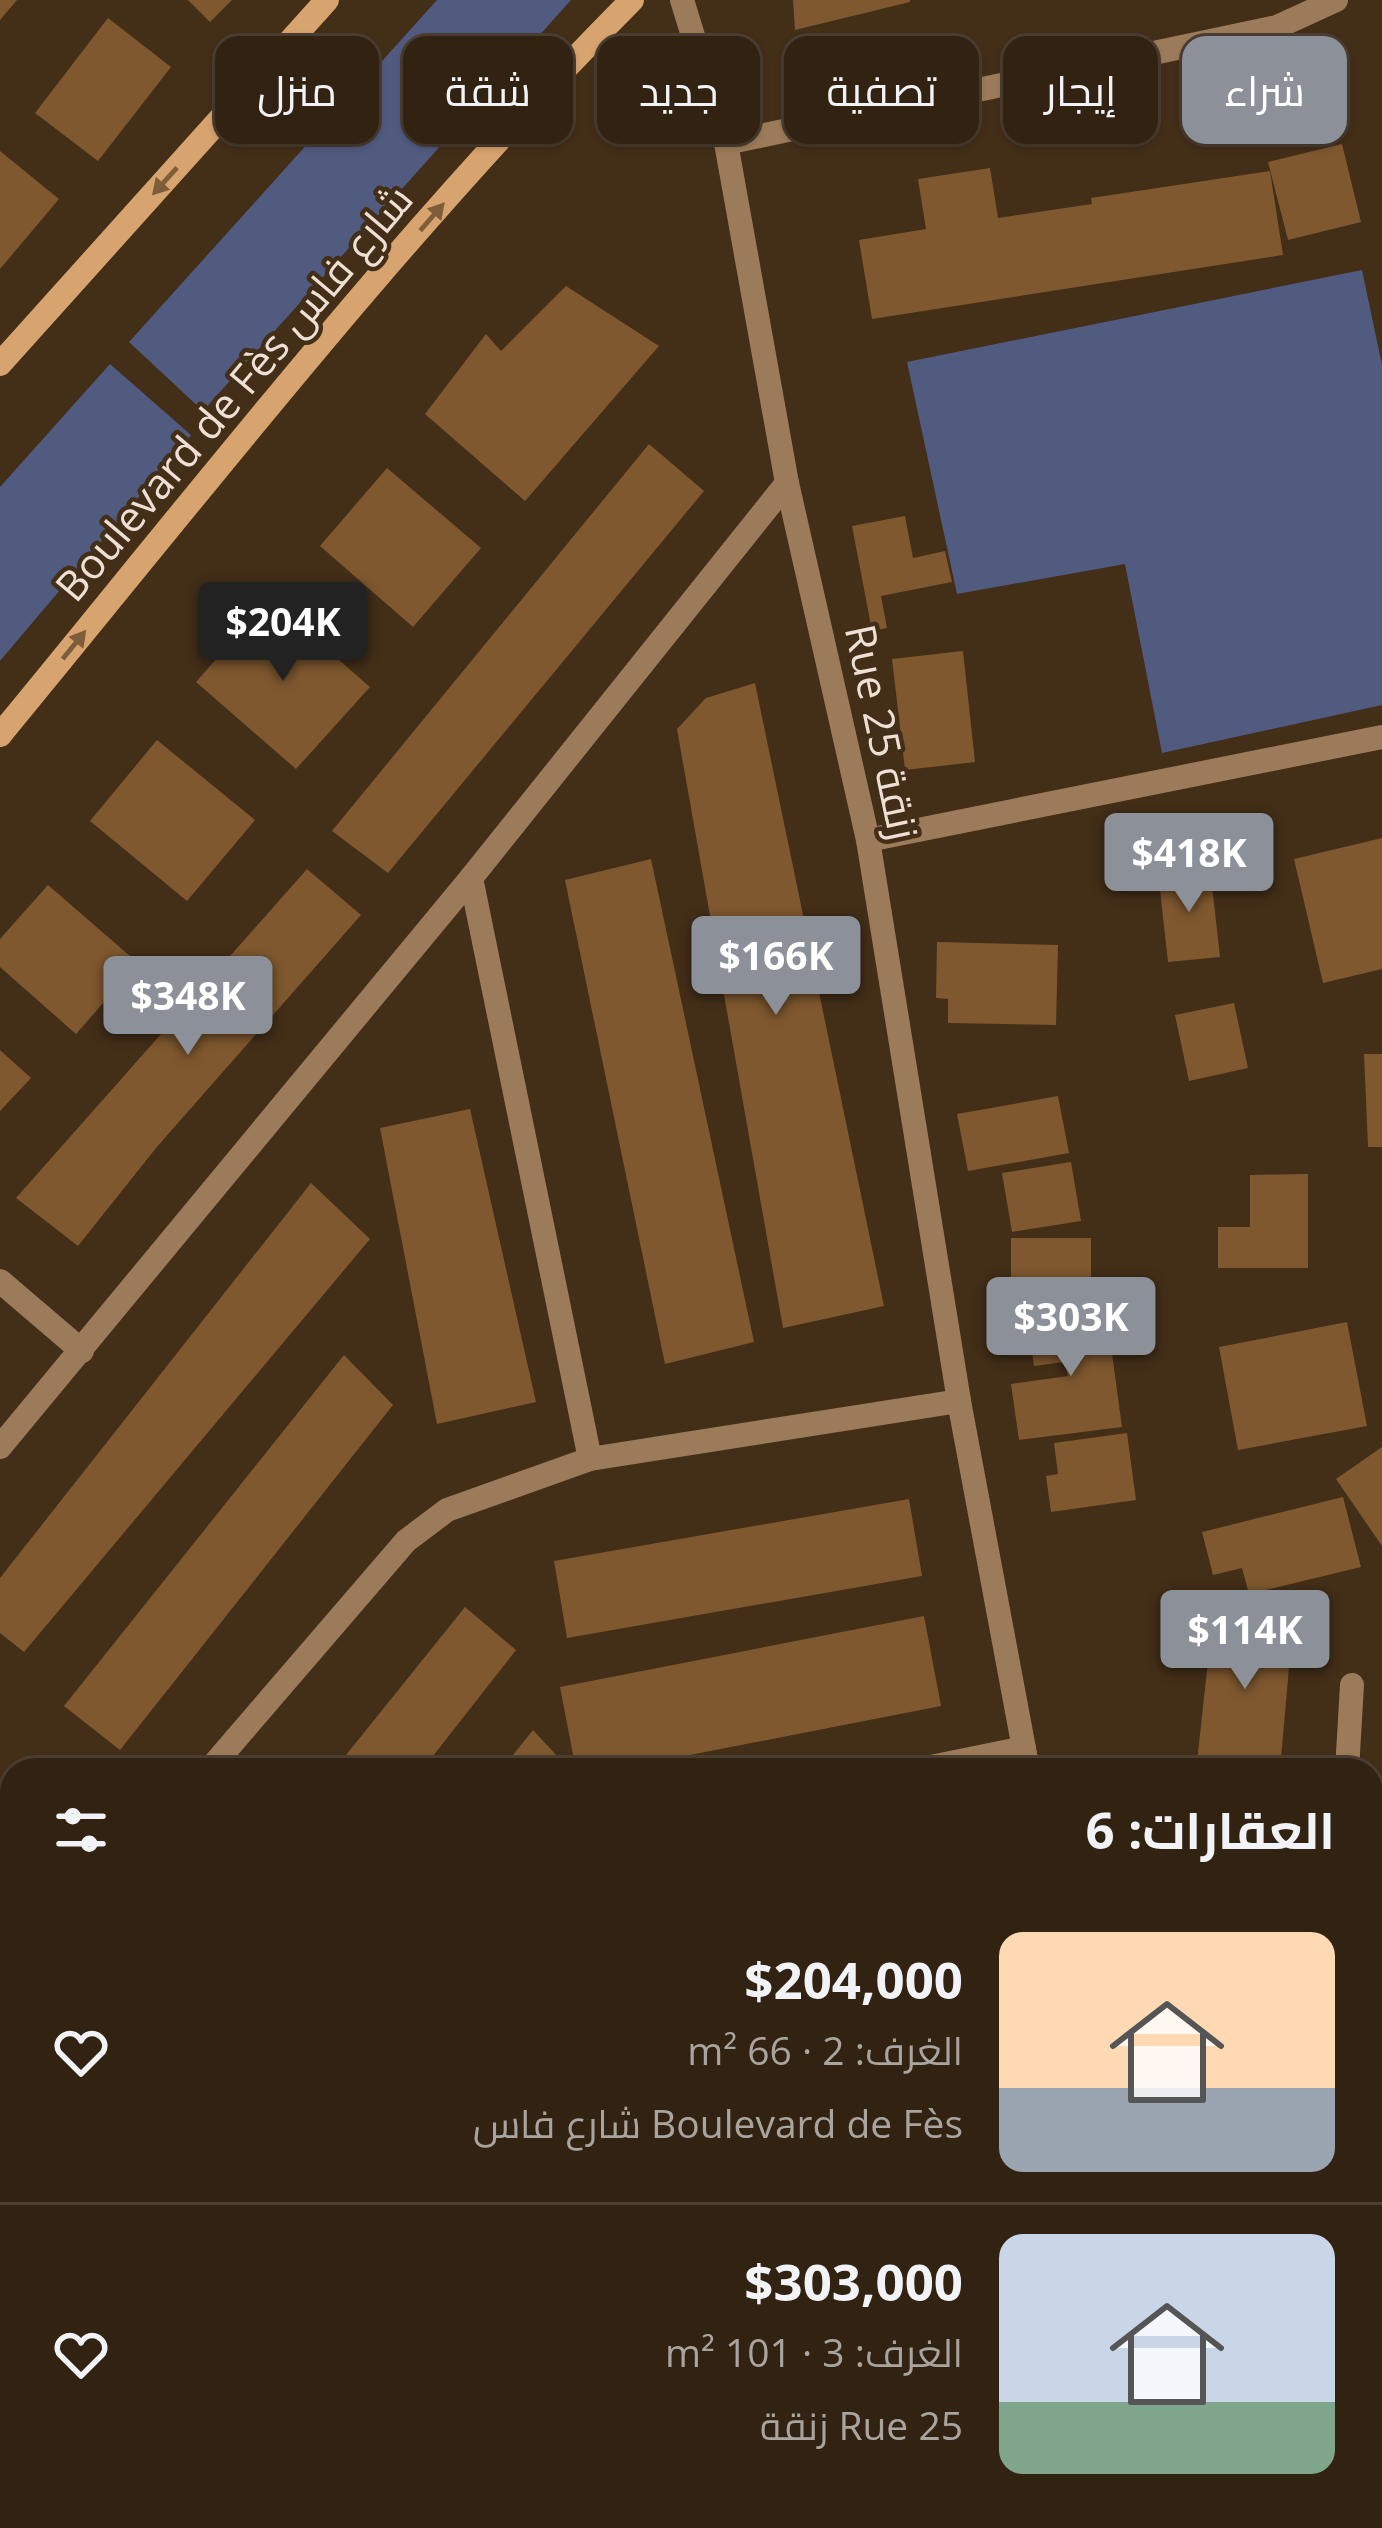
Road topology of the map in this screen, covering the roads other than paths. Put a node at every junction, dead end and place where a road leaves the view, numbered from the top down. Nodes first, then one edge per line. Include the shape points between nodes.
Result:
1 (327, 0) edge
2 (632, 0) edge
3 (682, 0) edge
4 (1336, 0) edge
5 (693, 36) edge
6 (760, 136) edge
7 (726, 144) edge
8 (1, 360) edge
9 (787, 483) junction
10 (0, 735) edge
11 (1382, 737) edge
12 (868, 840) junction
13 (471, 878) junction
14 (0, 1282) edge
15 (82, 1351) junction
16 (959, 1401) junction
17 (0, 1447) edge
18 (590, 1459) junction
19 (1352, 1685) dead end
20 (219, 1758) edge
21 (1026, 1758) edge
22 (1347, 1758) edge

1 -> 8 main road
10 -> 2 main road, Boulevard de Fès شارع فاس via 497,140
3 - 5 street, Rue 25 زنقة
4 - 6 street via 1277,27
7 - 9 street, Rue 25 زنقة
9 - 12 street, Rue 25 زنقة
9 - 13 street
11 - 12 street
12 - 16 street, Rue 25 زنقة
13 - 15 street
13 - 18 street
14 - 15 street
15 - 17 street
16 - 18 street
16 - 21 street, Rue 25 زنقة
18 - 20 street via 447,1510 406,1541
19 - 22 street

